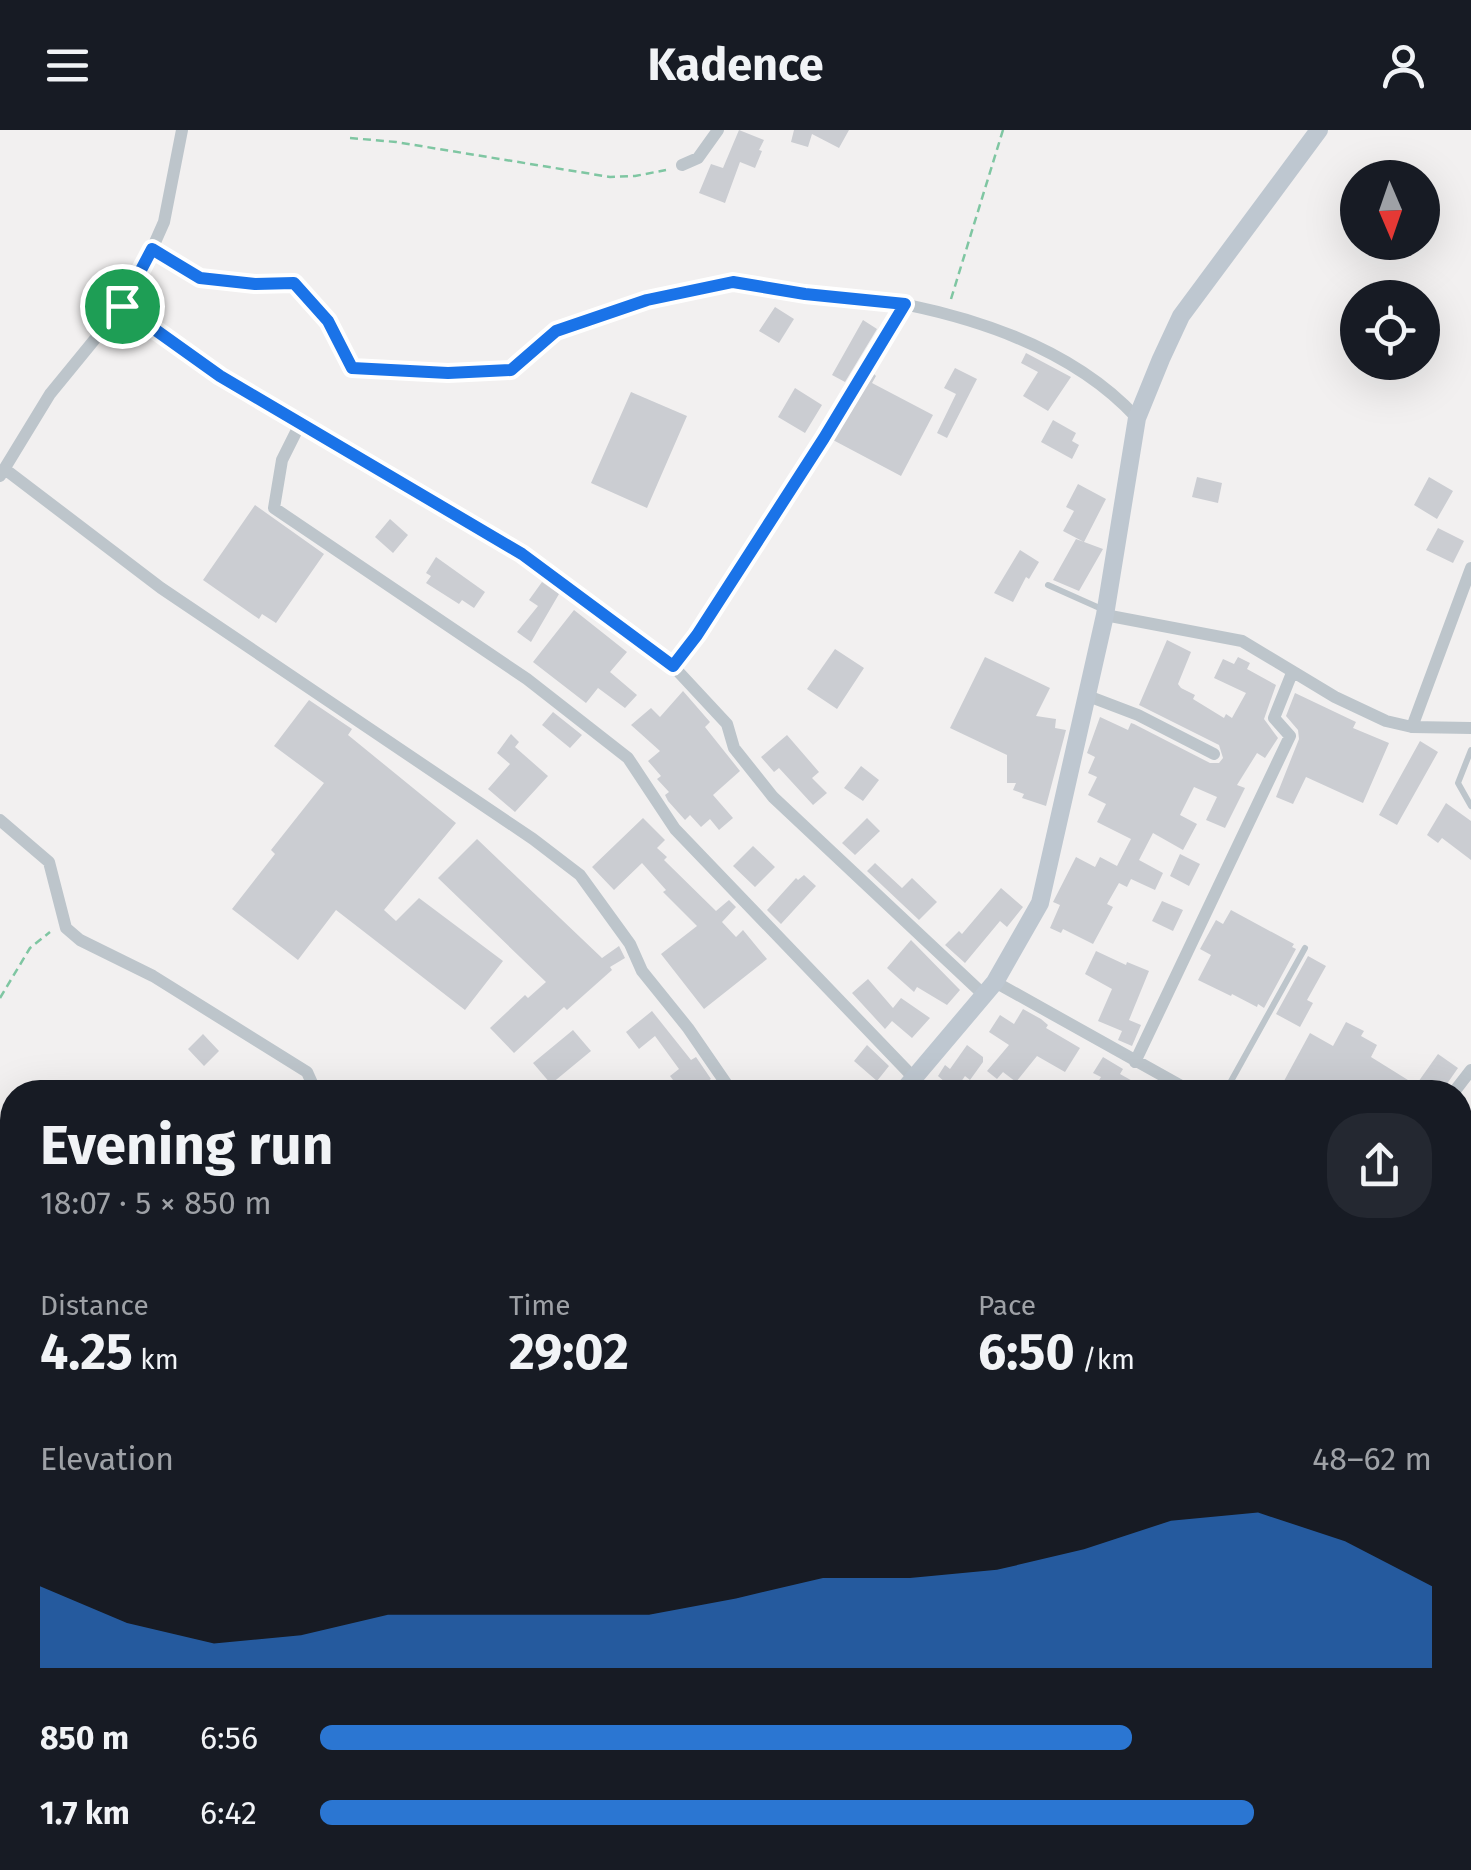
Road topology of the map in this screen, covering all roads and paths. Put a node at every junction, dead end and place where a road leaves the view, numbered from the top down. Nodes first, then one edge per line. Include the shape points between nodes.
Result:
1 (182, 130) edge
2 (718, 130) edge
3 (1003, 130) edge
4 (1318, 130) edge
5 (350, 138) dead end
6 (682, 166) joint
7 (152, 249) junction
8 (905, 304) junction
9 (122, 306) junction
10 (946, 314) junction
11 (1136, 418) junction
12 (301, 422) junction
13 (3, 473) edge
14 (1471, 568) edge
15 (1048, 585) dead end
16 (1105, 612) junction
17 (673, 666) junction
18 (1292, 673) junction
19 (1088, 696) junction
20 (1412, 727) junction
21 (1471, 728) edge
22 (1471, 750) edge
23 (1214, 754) dead end
24 (1471, 806) edge
25 (0, 820) edge
26 (66, 928) junction
27 (1304, 948) dead end
28 (990, 989) junction
29 (0, 998) edge
30 (1135, 1062) junction
31 (311, 1080) edge
32 (724, 1080) edge
33 (903, 1080) edge
34 (912, 1080) edge
35 (1169, 1080) edge
36 (1232, 1080) edge

1 - 7 street via 164,222
2 - 6 street via 698,158
3 - 10 path
4 - 11 street via 1181,316
5 - 6 path via 610,177
7 - 8 street via 200,278 294,283 328,321 352,368 511,370 556,331 647,300 733,282
7 - 9 street
8 - 10 street
8 - 17 street
9 - 12 street via 220,376
9 - 13 street via 50,394
10 - 11 street via 1026,342 1089,375
11 - 16 street
12 - 17 street via 522,554
12 - 33 street via 282,460 274,508 527,680 628,758 675,828
13 - 32 street via 580,875
14 - 20 street
15 - 16 lane
16 - 18 street via 1242,641
16 - 19 street
17 - 28 street via 726,724 734,748 773,797
18 - 20 street via 1368,714
18 - 30 street via 1274,718 1290,736
19 - 23 street
19 - 28 street via 1040,903
20 - 21 street
22 - 24 lane via 1458,783
25 - 26 street via 49,862
26 - 29 path via 50,931 30,948
26 - 31 street via 308,1072
27 - 36 lane
28 - 30 street
28 - 34 street
30 - 35 street

